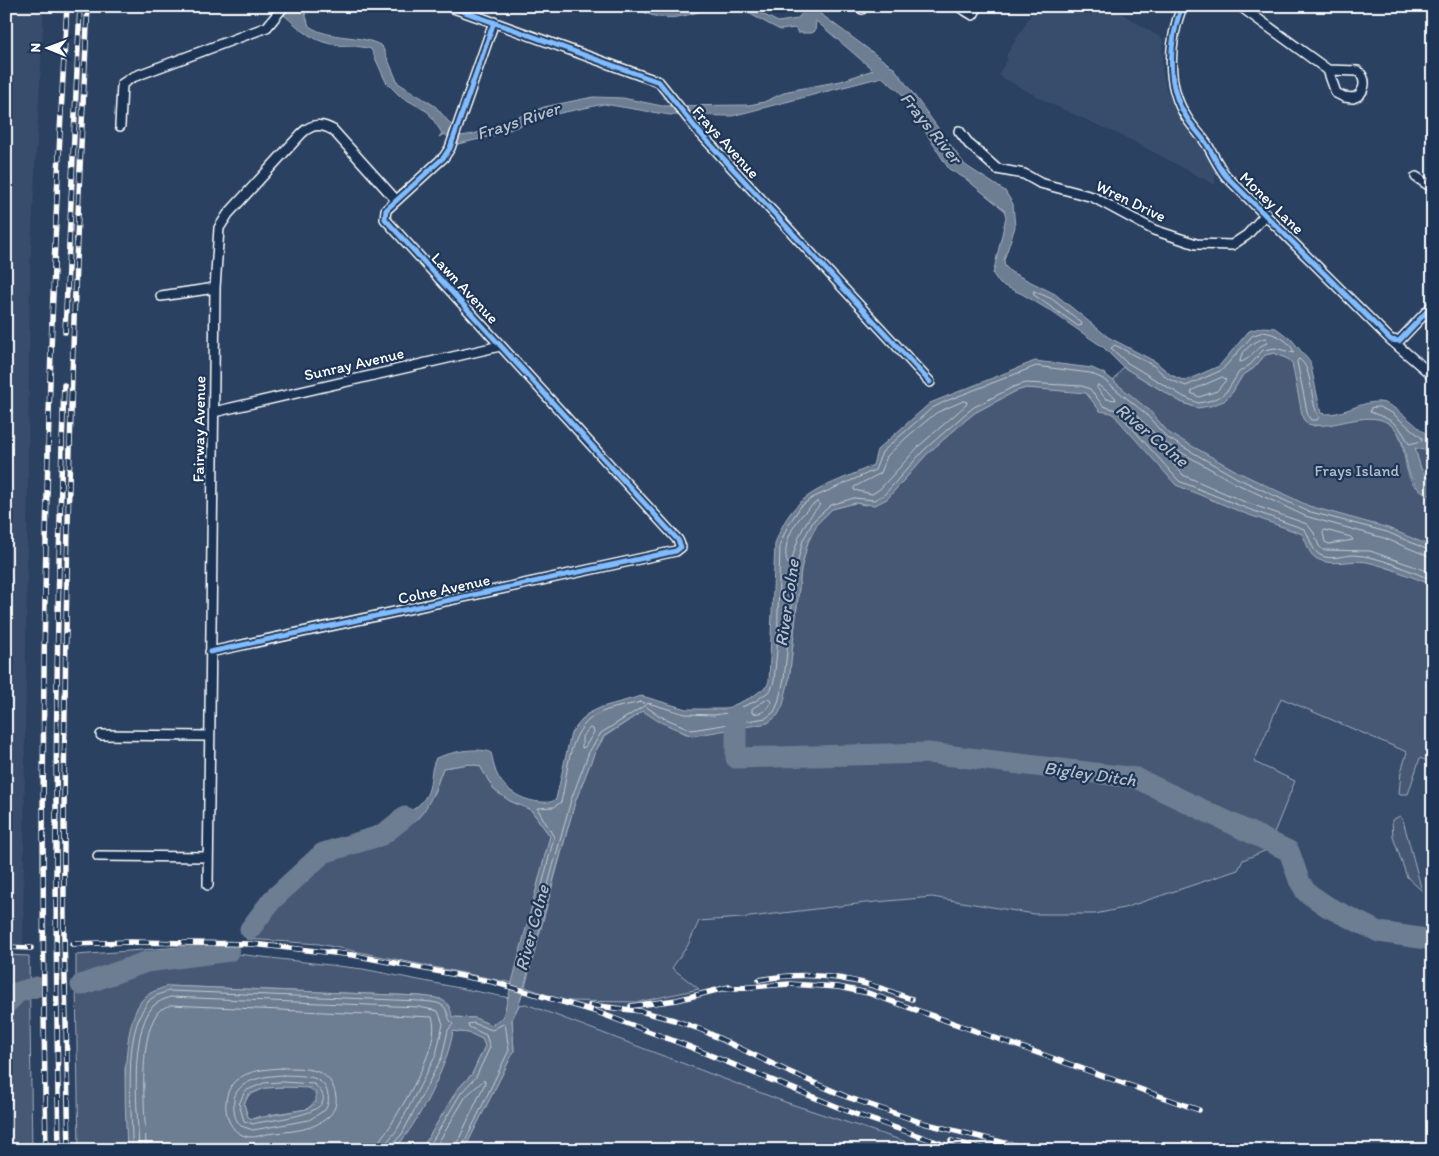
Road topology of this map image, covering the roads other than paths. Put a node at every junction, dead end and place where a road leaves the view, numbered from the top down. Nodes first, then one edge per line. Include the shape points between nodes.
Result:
1 (284, 6) edge
2 (448, 6) edge
3 (958, 6) edge
4 (978, 6) edge
5 (1182, 6) edge
6 (1240, 6) edge
7 (494, 22) junction
8 (1328, 70) dead end
9 (120, 126) dead end
10 (959, 131) dead end
11 (1416, 177) dead end
12 (1433, 188) edge
13 (396, 200) junction
14 (1266, 214) junction
15 (215, 288) junction
16 (162, 296) dead end
17 (1433, 305) edge
18 (1391, 340) junction
19 (500, 346) junction
20 (1433, 376) edge
21 (930, 382) dead end
22 (214, 412) junction
23 (681, 546) joint
24 (210, 652) junction
25 (101, 735) dead end
26 (209, 736) junction
27 (98, 856) dead end
28 (208, 856) junction
29 (208, 885) dead end

1 - 9 street via 267,27 132,77 122,84
2 - 7 street, Frays Avenue
3 - 4 street via 973,15
5 - 14 street, Money Lane via 1173,36 1171,60 1178,102 1218,166
6 - 8 street
7 - 13 street, Lawn Avenue via 451,145 444,157
7 - 21 street, Frays Avenue via 659,82 699,132
10 - 14 street, Wren Drive via 997,169 1024,174 1040,182 1093,197 1154,230 1196,244 1232,246 1247,236
11 - 12 street
13 - 15 street, Fairway Avenue via 333,130 321,125 310,127 220,223
13 - 19 street, Lawn Avenue via 385,211 387,222
14 - 18 street, Money Lane
15 - 16 street
15 - 22 street, Fairway Avenue
17 - 18 street via 1399,341
18 - 20 street, Money Lane
19 - 22 street, Sunray Avenue
19 - 23 street, Lawn Avenue
22 - 24 street, Fairway Avenue
23 - 24 street, Colne Avenue via 676,551
24 - 26 street, Fairway Avenue
25 - 26 street
26 - 28 street, Fairway Avenue
27 - 28 street
28 - 29 street, Fairway Avenue

